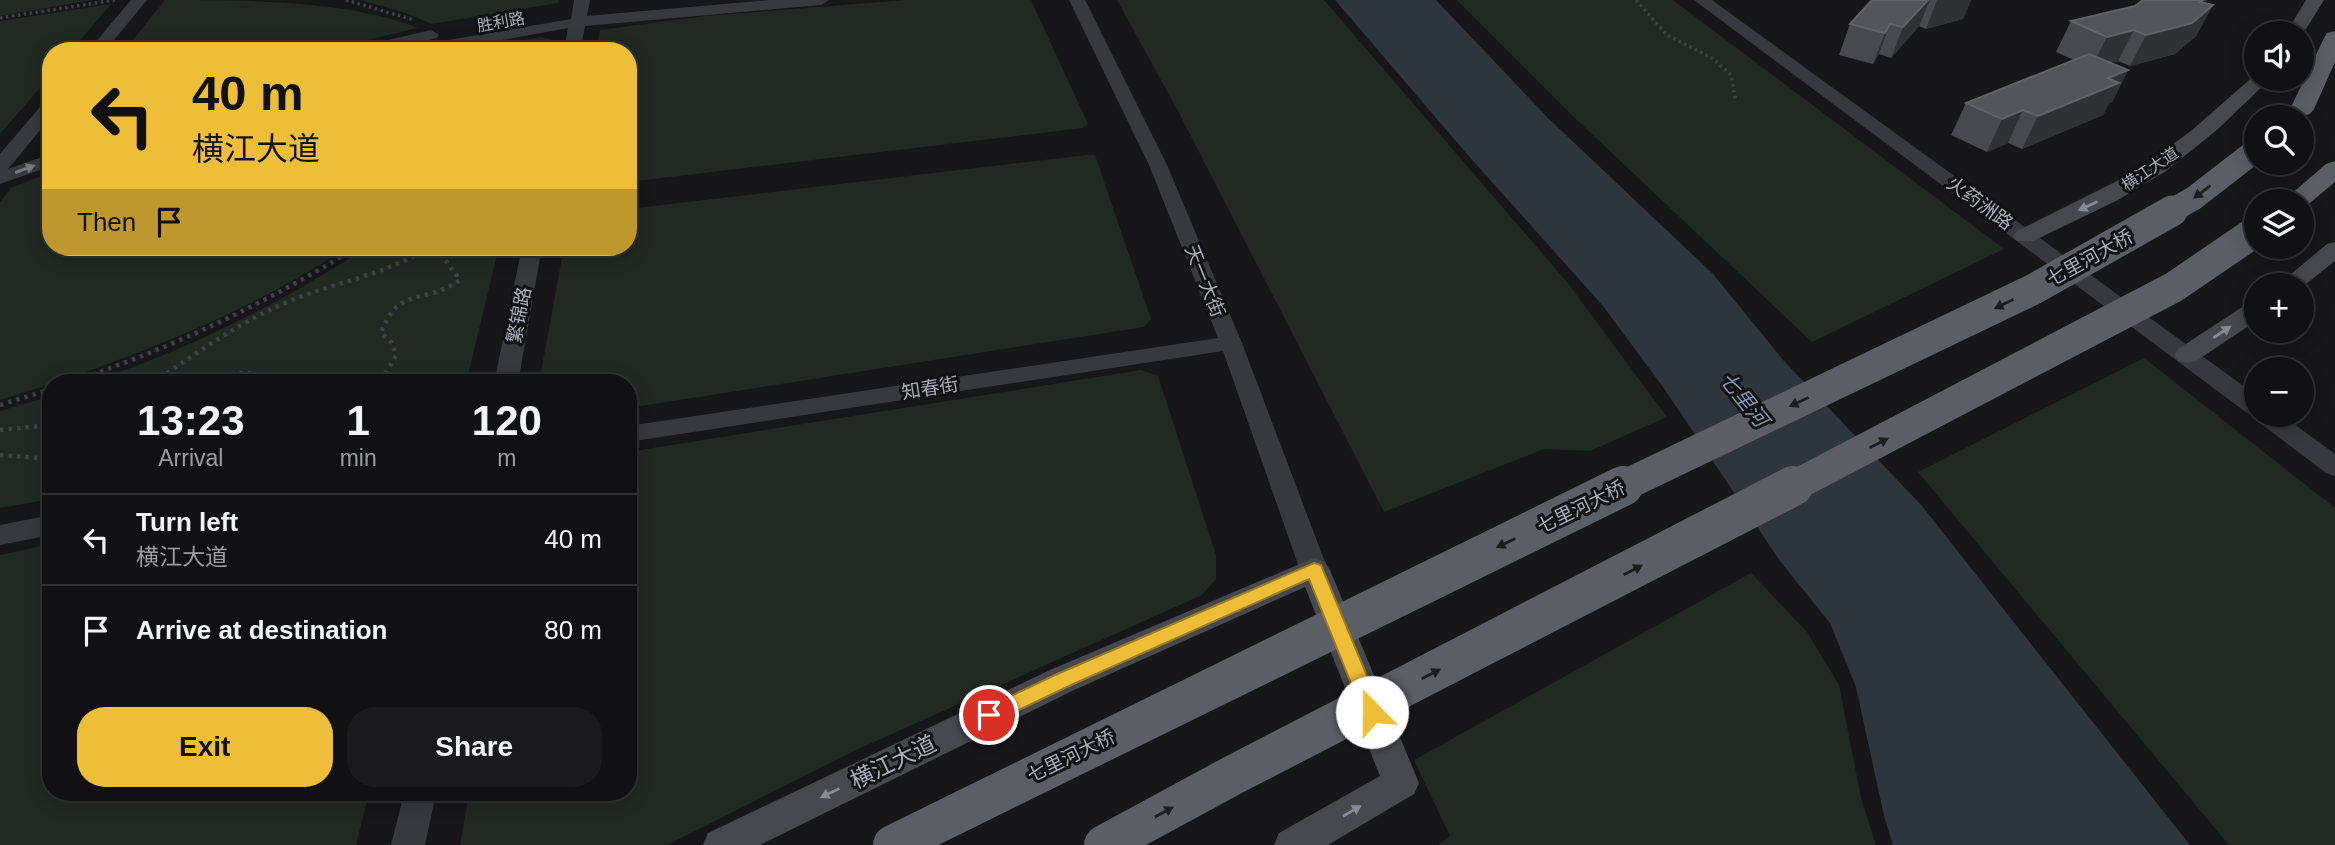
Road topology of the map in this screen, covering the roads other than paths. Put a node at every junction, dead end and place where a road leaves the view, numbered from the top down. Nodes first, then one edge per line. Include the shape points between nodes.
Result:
1 (139, 0) edge
2 (684, 0) edge
3 (821, 0) edge
4 (1076, 0) edge
5 (1702, 0) edge
6 (2315, 0) edge
7 (580, 10) edge
8 (2302, 21) edge
9 (2335, 38) edge
10 (104, 42) edge
11 (404, 42) edge
12 (450, 42) edge
13 (574, 42) edge
14 (2335, 84) edge
15 (2247, 91) edge
16 (2301, 105) edge
17 (2307, 105) edge
18 (42, 115) edge
19 (42, 145) edge
20 (2244, 159) edge
21 (2, 161) edge
22 (42, 163) edge
23 (2335, 169) edge
24 (0, 178) edge
25 (2311, 189) edge
26 (2025, 236) junction
27 (2244, 239) edge
28 (2335, 249) edge
29 (530, 256) edge
30 (2305, 273) edge
31 (2244, 317) edge
32 (1231, 343) junction
33 (2188, 355) junction
34 (508, 374) edge
35 (2244, 398) edge
36 (2282, 427) edge
37 (637, 433) edge
38 (2335, 467) edge
39 (42, 526) edge
40 (0, 535) edge
41 (1314, 570) junction
42 (418, 801) edge
43 (408, 845) edge
44 (722, 845) edge
45 (893, 845) edge
46 (1104, 845) edge
47 (1293, 845) edge

1 - 10 street
2 - 7 street, 胜利路
3 - 7 street
4 - 32 street, 天一大街 via 1145,135
5 - 26 street, 火药洲路
6 - 8 main road
7 - 11 street, 胜利路
7 - 12 street
7 - 13 street
9 - 16 highway
14 - 17 highway
15 -> 26 main road, 横江大道 via 2158,166
18 - 21 street
19 - 21 street
20 -> 45 highway, 七里河大桥, bridge via 2194,198 2034,289 1496,547
24 -> 22 street
23 - 25 highway
26 - 33 street, 火药洲路
46 -> 27 highway, bridge via 2092,332 2175,287
28 - 30 main road
29 - 34 street, 繁锦路
33 -> 31 main road
32 - 37 street, 知春街
32 - 41 street, 天一大街
33 - 35 street, 火药洲路
36 - 38 street
39 - 40 street
41 -> 44 main road, 横江大道 via 1062,680
47 -> 41 main road via 1401,783
42 - 43 street

